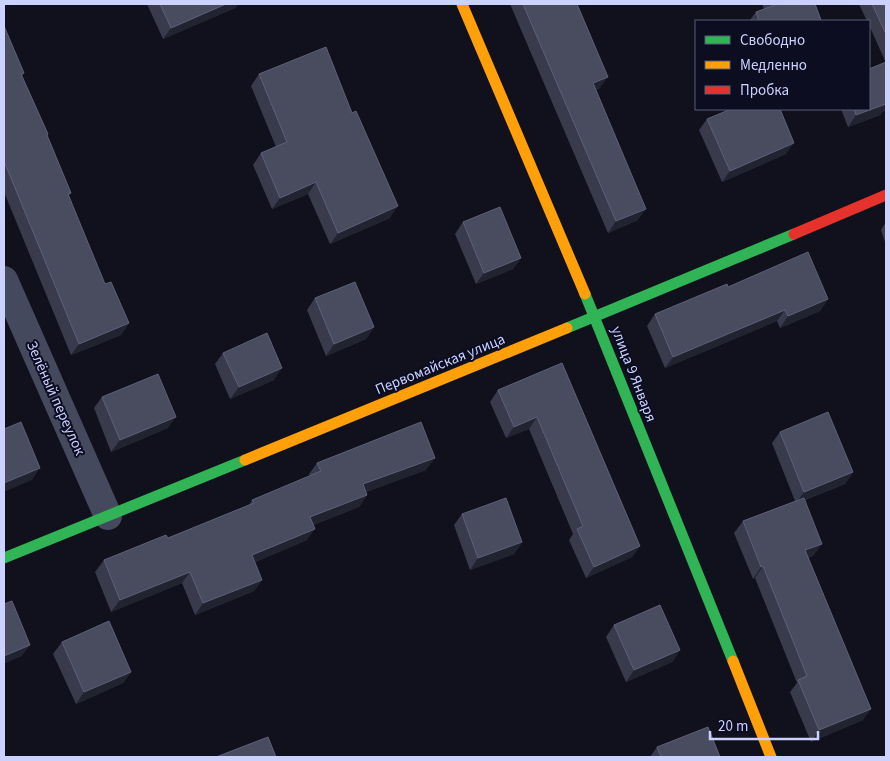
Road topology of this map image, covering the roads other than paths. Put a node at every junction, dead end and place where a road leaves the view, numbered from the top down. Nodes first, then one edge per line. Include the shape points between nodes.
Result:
1 (462, 4) edge
2 (886, 196) edge
3 (4, 280) edge
4 (595, 317) junction
5 (108, 516) junction
6 (4, 558) edge
7 (771, 757) edge

1 - 4 main road, улица 9 Января
2 - 4 main road, Первомайская улица
3 - 5 street, Зелёный переулок
4 - 5 main road, Первомайская улица
4 - 7 main road, улица 9 Января
5 - 6 main road, Первомайская улица

